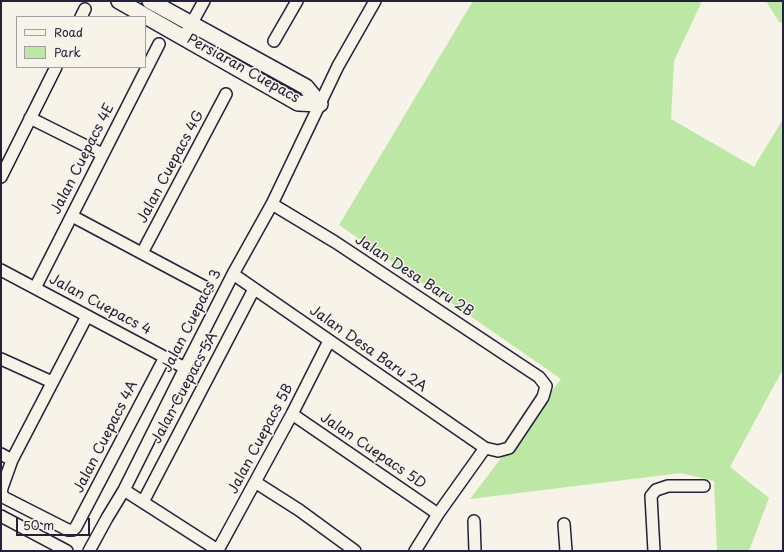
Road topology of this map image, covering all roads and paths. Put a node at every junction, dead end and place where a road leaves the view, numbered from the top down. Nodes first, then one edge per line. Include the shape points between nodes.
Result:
1 (120, 1) edge
2 (150, 1) edge
3 (204, 1) edge
4 (297, 1) edge
5 (375, 1) edge
6 (191, 23) junction
7 (184, 37) junction
8 (274, 41) dead end
9 (159, 44) dead end
10 (55, 68) edge
11 (226, 94) dead end
12 (320, 104) junction
13 (30, 118) junction
14 (102, 154) junction
15 (1, 177) edge
16 (272, 204) junction
17 (72, 216) junction
18 (142, 254) junction
19 (1, 270) edge
20 (233, 274) junction
21 (35, 288) junction
22 (207, 288) dead end
23 (254, 289) junction
24 (88, 316) junction
25 (329, 341) junction
26 (164, 357) junction
27 (1, 359) edge
28 (185, 368) junction
29 (52, 382) junction
30 (292, 414) junction
31 (485, 448) junction
32 (1, 454) edge
33 (12, 460) junction
34 (255, 482) junction
35 (704, 486) dead end
36 (124, 490) junction
37 (2, 494) edge
38 (143, 502) junction
39 (438, 514) junction
40 (1, 516) edge
41 (474, 521) dead end
42 (564, 524) dead end
43 (67, 551) edge
44 (89, 551) edge
45 (218, 551) edge
46 (355, 551) edge
47 (415, 551) edge
48 (475, 551) edge
49 (566, 551) edge
50 (654, 551) edge

1 - 7 street, Persiaran Cuepacs
2 - 6 street, Persiaran Cuepacs
3 - 6 street
4 - 8 street
5 - 12 street, Jalan Cuepacs 3 via 338,66
6 - 7 street
6 - 12 street, Persiaran Cuepacs via 306,87
7 - 12 street, Persiaran Cuepacs via 298,102
9 - 14 street, Jalan Cuepacs 4E
10 - 13 street
11 - 18 street, Jalan Cuepacs 4G
12 - 16 street, Jalan Cuepacs 3
13 - 14 street
13 - 15 street
14 - 17 street, Jalan Cuepacs 4E
16 - 20 street, Jalan Cuepacs 3
16 - 31 street, Jalan Desa Baru 2B via 335,242 539,377 546,386 543,398 509,448 498,452
17 - 18 street
17 - 21 street, Jalan Cuepacs 4E
18 - 22 street
19 - 21 street, Jalan Cuepacs 4
20 - 23 street, Jalan Desa Baru 2A
20 - 28 street, Jalan Cuepacs 3
21 - 24 street, Jalan Cuepacs 4
23 - 25 street, Jalan Desa Baru 2A
23 - 38 street, Jalan Cuepacs 5A
24 - 26 street, Jalan Cuepacs 4
24 - 29 street
25 - 30 street, Jalan Cuepacs 5B
25 - 31 street, Jalan Desa Baru 2A
26 - 28 street, Jalan Cuepacs 4
26 - 37 street, Jalan Cuepacs 4A via 73,530 68,530 5,498
27 - 29 street
28 - 36 street, Jalan Cuepacs 3
29 - 33 street
30 - 34 street, Jalan Cuepacs 5B
30 - 39 street, Jalan Cuepacs 5D
31 - 39 street
32 - 33 street
33 - 37 street
34 - 45 street, Jalan Cuepacs 5B
34 - 46 street
35 - 50 street via 668,486 656,490 651,496
36 - 38 street
36 - 44 street, Jalan Cuepacs 3
38 - 45 street
39 - 47 street
40 - 43 street
41 - 48 street
42 - 49 street

